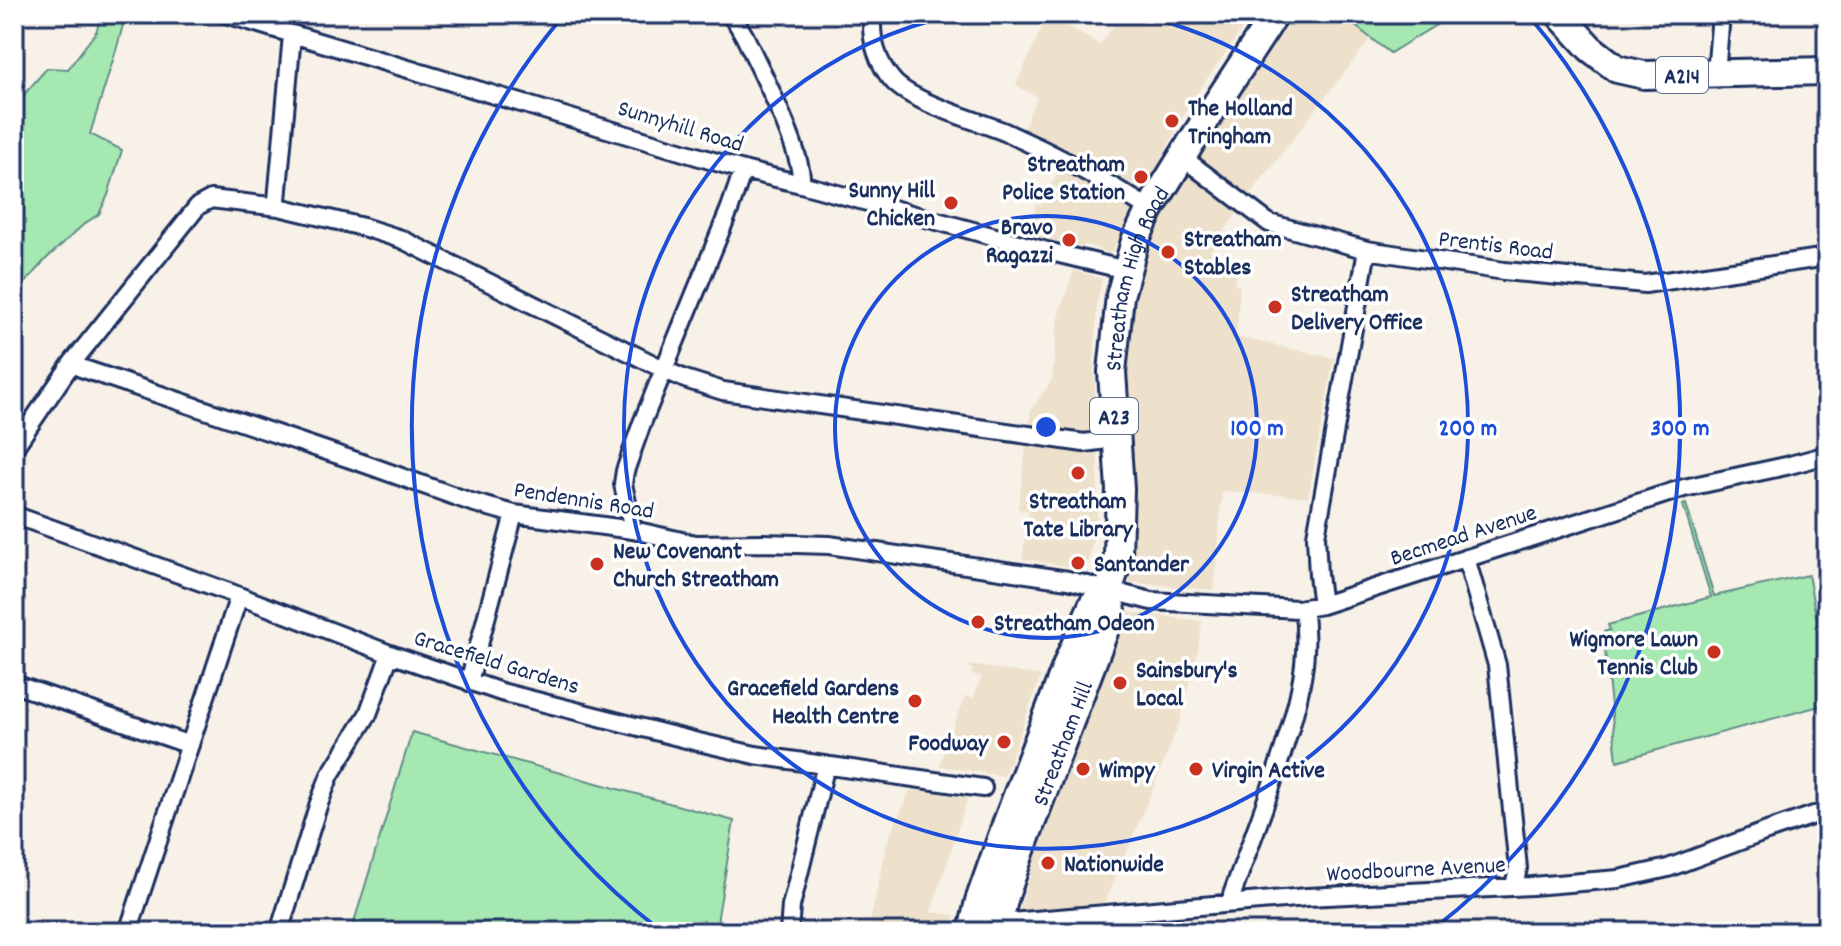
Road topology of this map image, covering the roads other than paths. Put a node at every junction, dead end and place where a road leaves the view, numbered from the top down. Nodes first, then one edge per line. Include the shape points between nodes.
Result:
1 (226, 14) edge
2 (729, 14) edge
3 (873, 14) edge
4 (1275, 14) edge
5 (1559, 14) edge
6 (1721, 14) edge
7 (292, 35) junction
8 (1827, 71) edge
9 (1716, 74) junction
10 (1182, 157) junction
11 (743, 170) junction
12 (801, 184) junction
13 (279, 207) junction
14 (1150, 209) junction
15 (1367, 250) junction
16 (1827, 257) edge
17 (1126, 270) junction
18 (72, 363) junction
19 (665, 370) junction
20 (1115, 439) junction
21 (14, 448) edge
22 (1827, 455) edge
23 (514, 514) junction
24 (14, 515) edge
25 (633, 530) junction
26 (1466, 558) junction
27 (1108, 592) junction
28 (239, 596) junction
29 (1322, 605) junction
30 (1303, 608) junction
31 (390, 654) junction
32 (469, 682) junction
33 (16, 690) edge
34 (190, 745) junction
35 (826, 765) junction
36 (983, 788) dead end
37 (1827, 813) edge
38 (1514, 886) junction
39 (1232, 903) junction
40 (997, 928) edge
41 (128, 932) edge
42 (279, 932) edge
43 (789, 932) edge
44 (972, 932) edge

1 - 7 street, Sunnyhill Road
2 - 12 street via 745,37 792,141
3 - 14 street via 875,46 895,83 915,97 1051,155
4 - 10 highway, Streatham High Road / A23
5 - 9 highway, A214 via 1617,69 1644,75
6 - 9 street
7 - 11 street, Sunnyhill Road
7 - 13 street
8 - 9 highway, A214
10 - 14 highway, Streatham High Road / A23
10 - 15 street, Prentis Road via 1269,223
11 - 12 street, Sunnyhill Road
11 - 19 street
12 - 17 street, Sunnyhill Road
13 - 18 street via 211,199 198,206
13 - 19 street via 401,239
14 - 17 highway, Streatham High Road / A23
15 - 16 street, Prentis Road via 1504,271 1645,284
15 - 29 street via 1316,536
17 - 20 highway, Streatham High Road / A23 via 1112,372
18 - 21 street
18 - 23 street, Pendennis Road
19 - 20 street via 723,391 1084,443
19 - 25 street via 625,471
20 - 27 highway, Streatham High Road / A23 via 1118,554
22 - 26 street, Becmead Avenue via 1684,488
23 - 25 street, Pendennis Road
23 - 32 street
24 - 28 street, Gracefield Gardens
25 - 27 street, Pendennis Road via 695,544 829,545 1068,580
26 - 29 street, Becmead Avenue
26 - 38 street via 1497,665 1518,868
27 - 30 street, Becmead Avenue via 1151,601
27 - 40 highway, Streatham Hill / A23 via 1112,611
27 - 44 highway, Streatham High Road / A23 via 1093,604 1069,659
28 - 31 street, Gracefield Gardens
28 - 34 street
29 - 30 street, Becmead Avenue
30 - 39 street via 1307,630 1297,708
31 - 32 street, Gracefield Gardens
31 - 42 street via 368,714 330,775
32 - 35 street, Gracefield Gardens via 694,741
33 - 34 street
34 - 41 street
35 - 36 street, Gracefield Gardens
35 - 43 street
37 - 38 street, Woodbourne Avenue via 1668,868 1600,881
38 - 39 street, Woodbourne Avenue
39 - 40 street, Woodbourne Avenue

